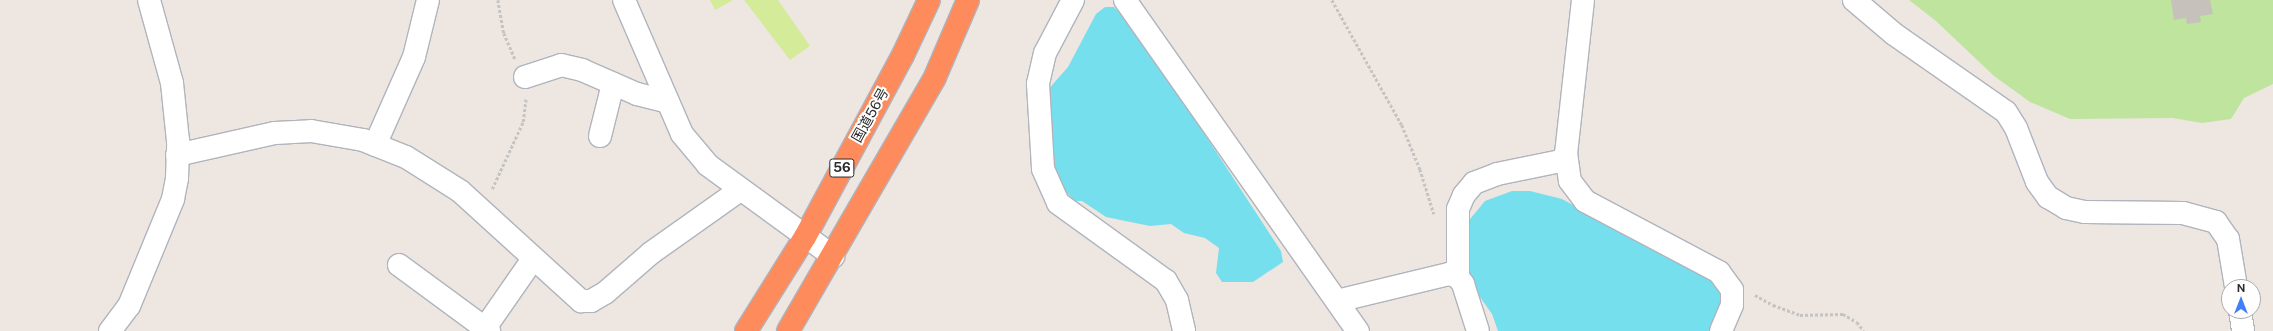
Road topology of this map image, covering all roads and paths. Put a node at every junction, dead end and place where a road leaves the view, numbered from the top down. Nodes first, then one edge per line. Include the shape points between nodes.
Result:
1 (149, 0) edge
2 (428, 0) edge
3 (498, 0) edge
4 (624, 0) edge
5 (929, 0) edge
6 (968, 0) edge
7 (1074, 0) edge
8 (1125, 0) edge
9 (1332, 0) edge
10 (1583, 0) edge
11 (1854, 0) edge
12 (525, 77) junction
13 (613, 84) junction
14 (668, 102) junction
15 (600, 136) dead end
16 (375, 145) junction
17 (178, 155) junction
18 (1566, 160) junction
19 (740, 190) junction
20 (482, 211) junction
21 (1436, 219) dead end
22 (805, 236) junction
23 (833, 256) junction
24 (534, 260) junction
25 (400, 265) dead end
26 (1458, 277) junction
27 (2235, 279) edge
28 (1732, 290) junction
29 (1337, 301) junction
30 (2241, 319) edge
31 (487, 330) edge
32 (110, 331) edge
33 (746, 331) edge
34 (788, 331) edge
35 (1184, 331) edge
36 (1358, 331) edge
37 (1478, 331) edge
38 (1721, 331) edge
39 (1864, 331) edge
40 (2243, 331) edge

1 - 17 street via 172,83
2 - 16 street via 414,57
3 - 12 path via 504,33
4 - 14 street
5 - 22 highway, 国道56号 / 56 via 903,55
6 - 23 highway, 56 via 935,77
7 - 35 street via 1045,53 1038,84 1043,169 1058,203 1166,281 1177,300
8 - 29 street
9 - 21 path via 1402,125
10 - 18 street
11 - 27 street via 1894,34 2006,112 2016,128 2037,182 2048,197 2066,208 2085,212 2183,213 2216,222 2228,239
12 - 13 street via 561,65 582,70
12 - 20 path via 523,122
13 - 14 street via 636,94
13 - 15 street
14 - 19 street via 682,134 708,165
16 - 17 street via 363,140 311,131 275,133
16 - 20 street via 406,157 460,191
17 - 32 street via 173,199 129,306
18 - 26 street via 1498,174 1474,183 1464,195 1458,209
18 - 28 street via 1570,181 1584,201 1718,272
19 - 22 street
19 - 24 street via 650,253 605,293 591,302 581,302
20 - 24 street
22 - 23 street
22 - 33 highway, 国道56号 / 56
23 - 34 highway, 56
24 - 31 street
25 - 31 street
26 - 29 street via 1441,274
26 - 37 street via 1472,307
28 - 38 street via 1732,304
28 - 39 path via 1749,290 1773,305 1800,315 1843,314
29 - 36 street
30 - 40 street

